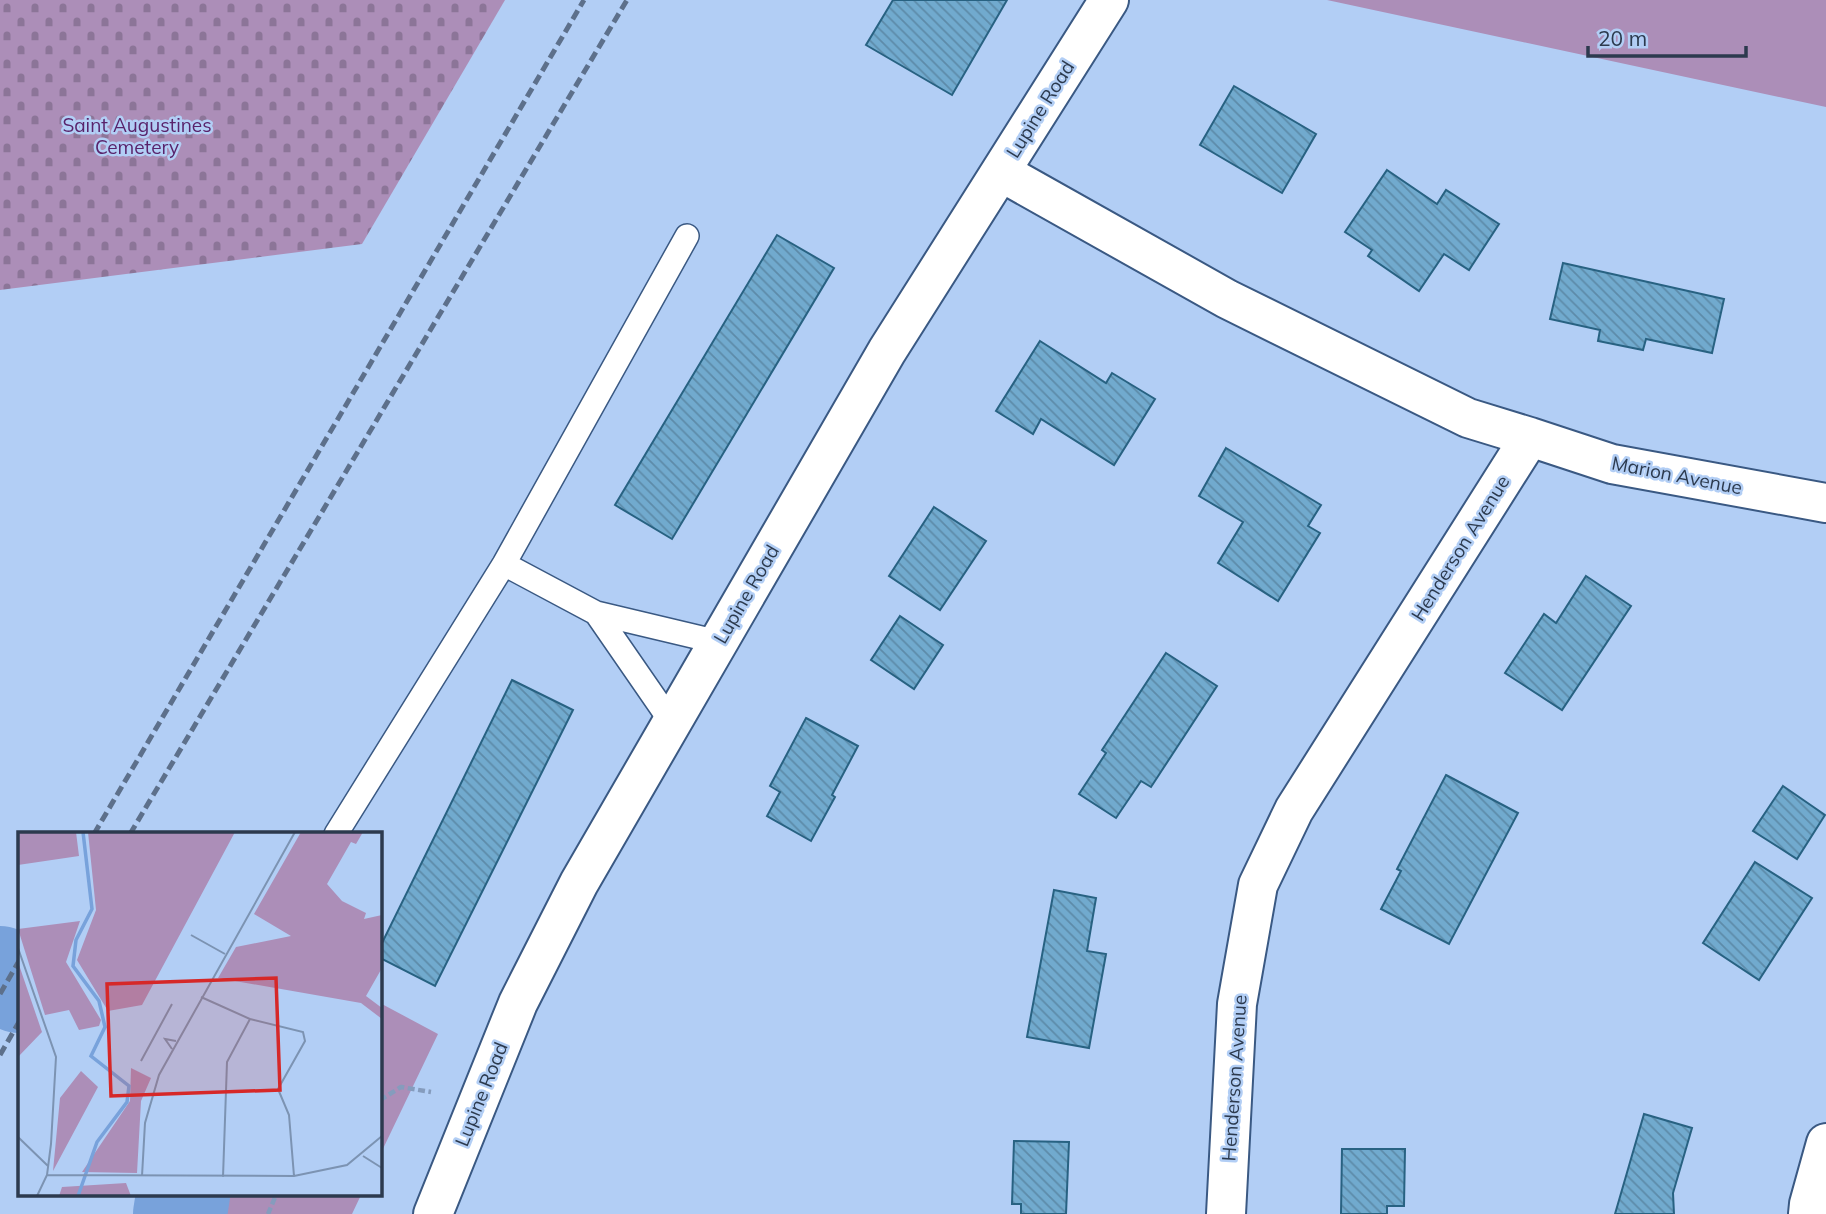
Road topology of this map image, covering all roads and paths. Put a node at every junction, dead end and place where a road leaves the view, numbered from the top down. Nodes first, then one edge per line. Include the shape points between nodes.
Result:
1 (1109, 0) edge
2 (1001, 172) junction
3 (687, 236) dead end
4 (1530, 437) junction
5 (1826, 503) edge
6 (504, 564) junction
7 (596, 613) junction
8 (718, 642) junction
9 (672, 723) junction
10 (337, 832) edge
11 (1826, 1143) edge
12 (276, 1196) edge
13 (268, 1214) edge
14 (433, 1214) edge
15 (1226, 1214) edge
16 (1808, 1214) edge

1 - 2 street, Lupine Road
2 - 4 street via 1227,299 1468,418
2 - 8 street, Lupine Road via 887,351
3 - 6 lane
4 - 5 street, Marion Avenue via 1612,464
4 - 15 street, Henderson Avenue via 1294,810 1258,885 1237,1004
6 - 7 lane
6 - 10 lane
7 - 8 lane
7 - 9 lane
8 - 9 street, Lupine Road
9 - 14 street, Lupine Road via 579,883 518,1003
11 - 16 street
12 - 13 path

